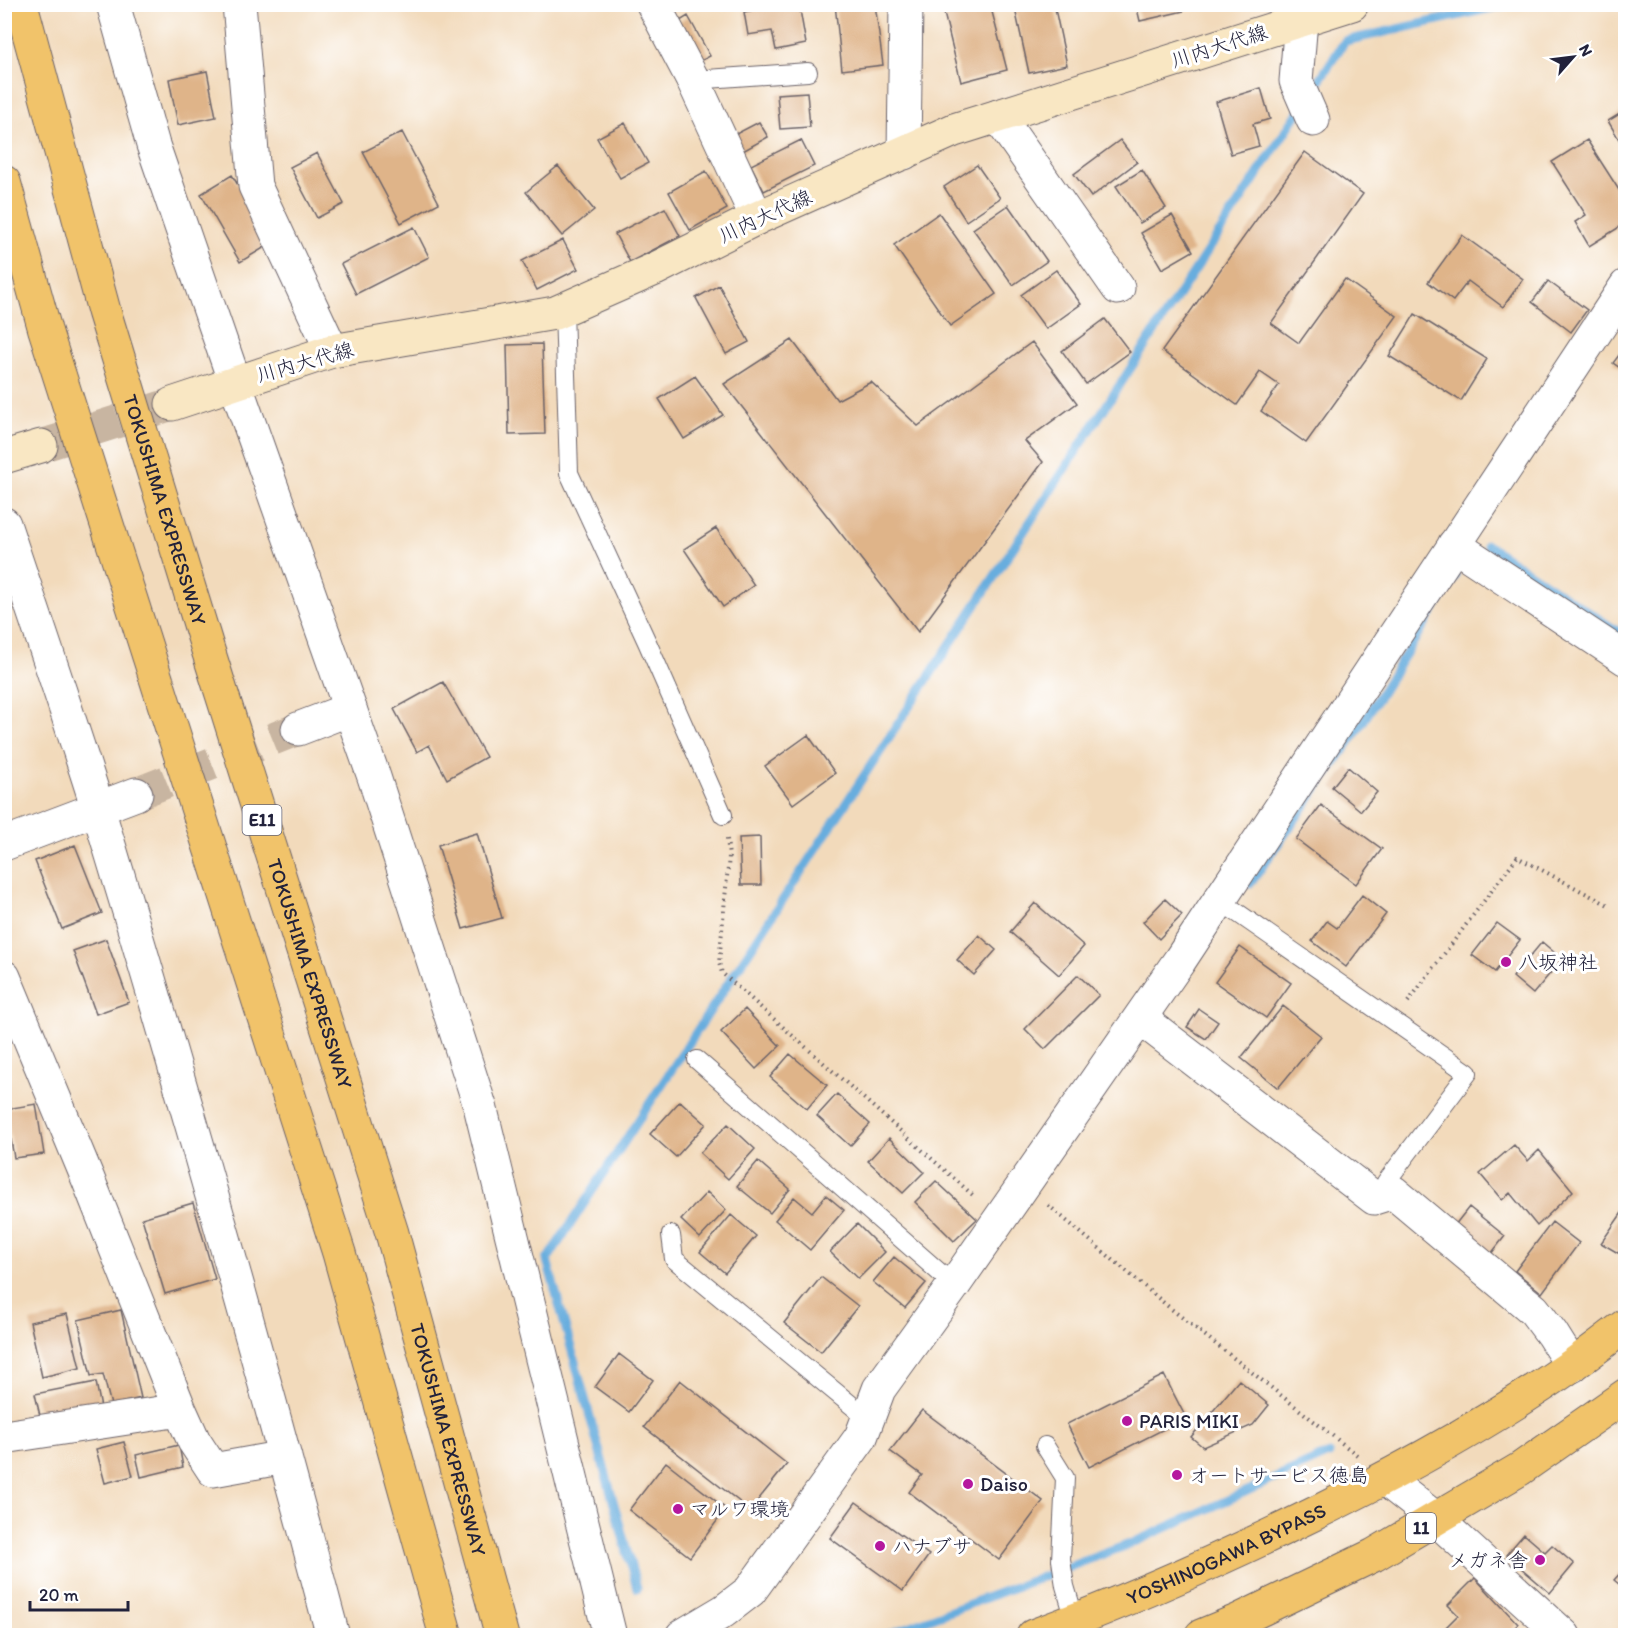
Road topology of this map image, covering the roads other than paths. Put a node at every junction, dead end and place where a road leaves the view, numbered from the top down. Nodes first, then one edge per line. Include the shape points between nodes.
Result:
1 (21, 4) edge
2 (113, 4) edge
3 (239, 4) edge
4 (653, 4) edge
5 (906, 4) edge
6 (1353, 4) edge
7 (1301, 21) junction
8 (808, 72) dead end
9 (693, 80) junction
10 (998, 116) junction
11 (1313, 120) dead end
12 (904, 153) junction
13 (4, 182) edge
14 (757, 218) junction
15 (1626, 286) edge
16 (1118, 288) dead end
17 (564, 309) junction
18 (332, 351) junction
19 (235, 383) junction
20 (172, 404) tunnel mouth
21 (41, 446) tunnel mouth
22 (4, 457) edge
23 (4, 524) edge
24 (1454, 545) junction
25 (1626, 659) edge
26 (350, 709) junction
27 (298, 729) tunnel mouth
28 (136, 794) tunnel mouth
29 (98, 809) junction
30 (723, 815) road end
31 (4, 844) edge
32 (1219, 900) junction
33 (4, 977) edge
34 (1140, 1018) junction
35 (697, 1060) dead end
36 (1393, 1192) junction
37 (671, 1235) dead end
38 (954, 1285) junction
39 (1626, 1325) edge
40 (1572, 1366) junction
41 (1626, 1395) edge
42 (180, 1410) junction
43 (867, 1418) junction
44 (4, 1437) edge
45 (1045, 1446) dead end
46 (285, 1457) junction
47 (1384, 1479) junction
48 (1436, 1519) junction
49 (1074, 1620) junction
50 (333, 1635) edge
51 (446, 1635) edge
52 (502, 1635) edge
53 (610, 1635) edge
54 (682, 1635) edge
55 (1033, 1635) edge
56 (1201, 1635) edge
57 (1564, 1635) edge

1 - 52 highway, TOKUSHIMA EXPRESSWAY / E11 via 104,311 392,1233
2 - 19 street via 153,145
3 - 18 street via 255,186
4 - 9 street
5 - 12 street
6 - 7 main road, 川内大代線
7 - 10 main road, 川内大代線
7 - 11 street via 1296,81
8 - 9 lane
9 - 14 street
10 - 12 main road, 川内大代線 via 954,130
10 - 16 street
12 - 14 main road, 川内大代線
13 - 51 highway via 45,330 339,1253
14 - 17 main road, 川内大代線 via 656,269
15 - 24 street
17 - 18 main road, 川内大代線
17 - 30 lane via 569,473
18 - 19 main road, 川内大代線
19 - 20 main road, 川内大代線
19 - 26 street
21 - 22 main road
23 - 29 street
24 - 25 street
24 - 32 street
26 - 27 street
26 - 53 street via 480,1106
28 - 29 street
29 - 31 street
29 - 46 street
32 - 34 street
32 - 36 lane via 1468,1073 1386,1182
33 - 42 street
34 - 36 street via 1374,1198
34 - 38 street
35 - 38 lane
36 - 40 street via 1534,1310
37 - 43 lane via 674,1259
38 - 43 street via 879,1389
39 - 40 highway, YOSHINOGAWA BYPASS
40 - 47 highway, YOSHINOGAWA BYPASS
41 - 48 highway, 11 via 1520,1469
42 - 44 street
42 - 46 street via 213,1470
43 - 54 street via 861,1437 750,1591
45 - 49 lane via 1065,1478 1061,1567
46 - 50 street
47 - 48 street
47 - 49 highway, YOSHINOGAWA BYPASS via 1211,1564
48 - 56 highway, 11 via 1374,1555
48 - 57 street
49 - 55 highway, YOSHINOGAWA BYPASS

